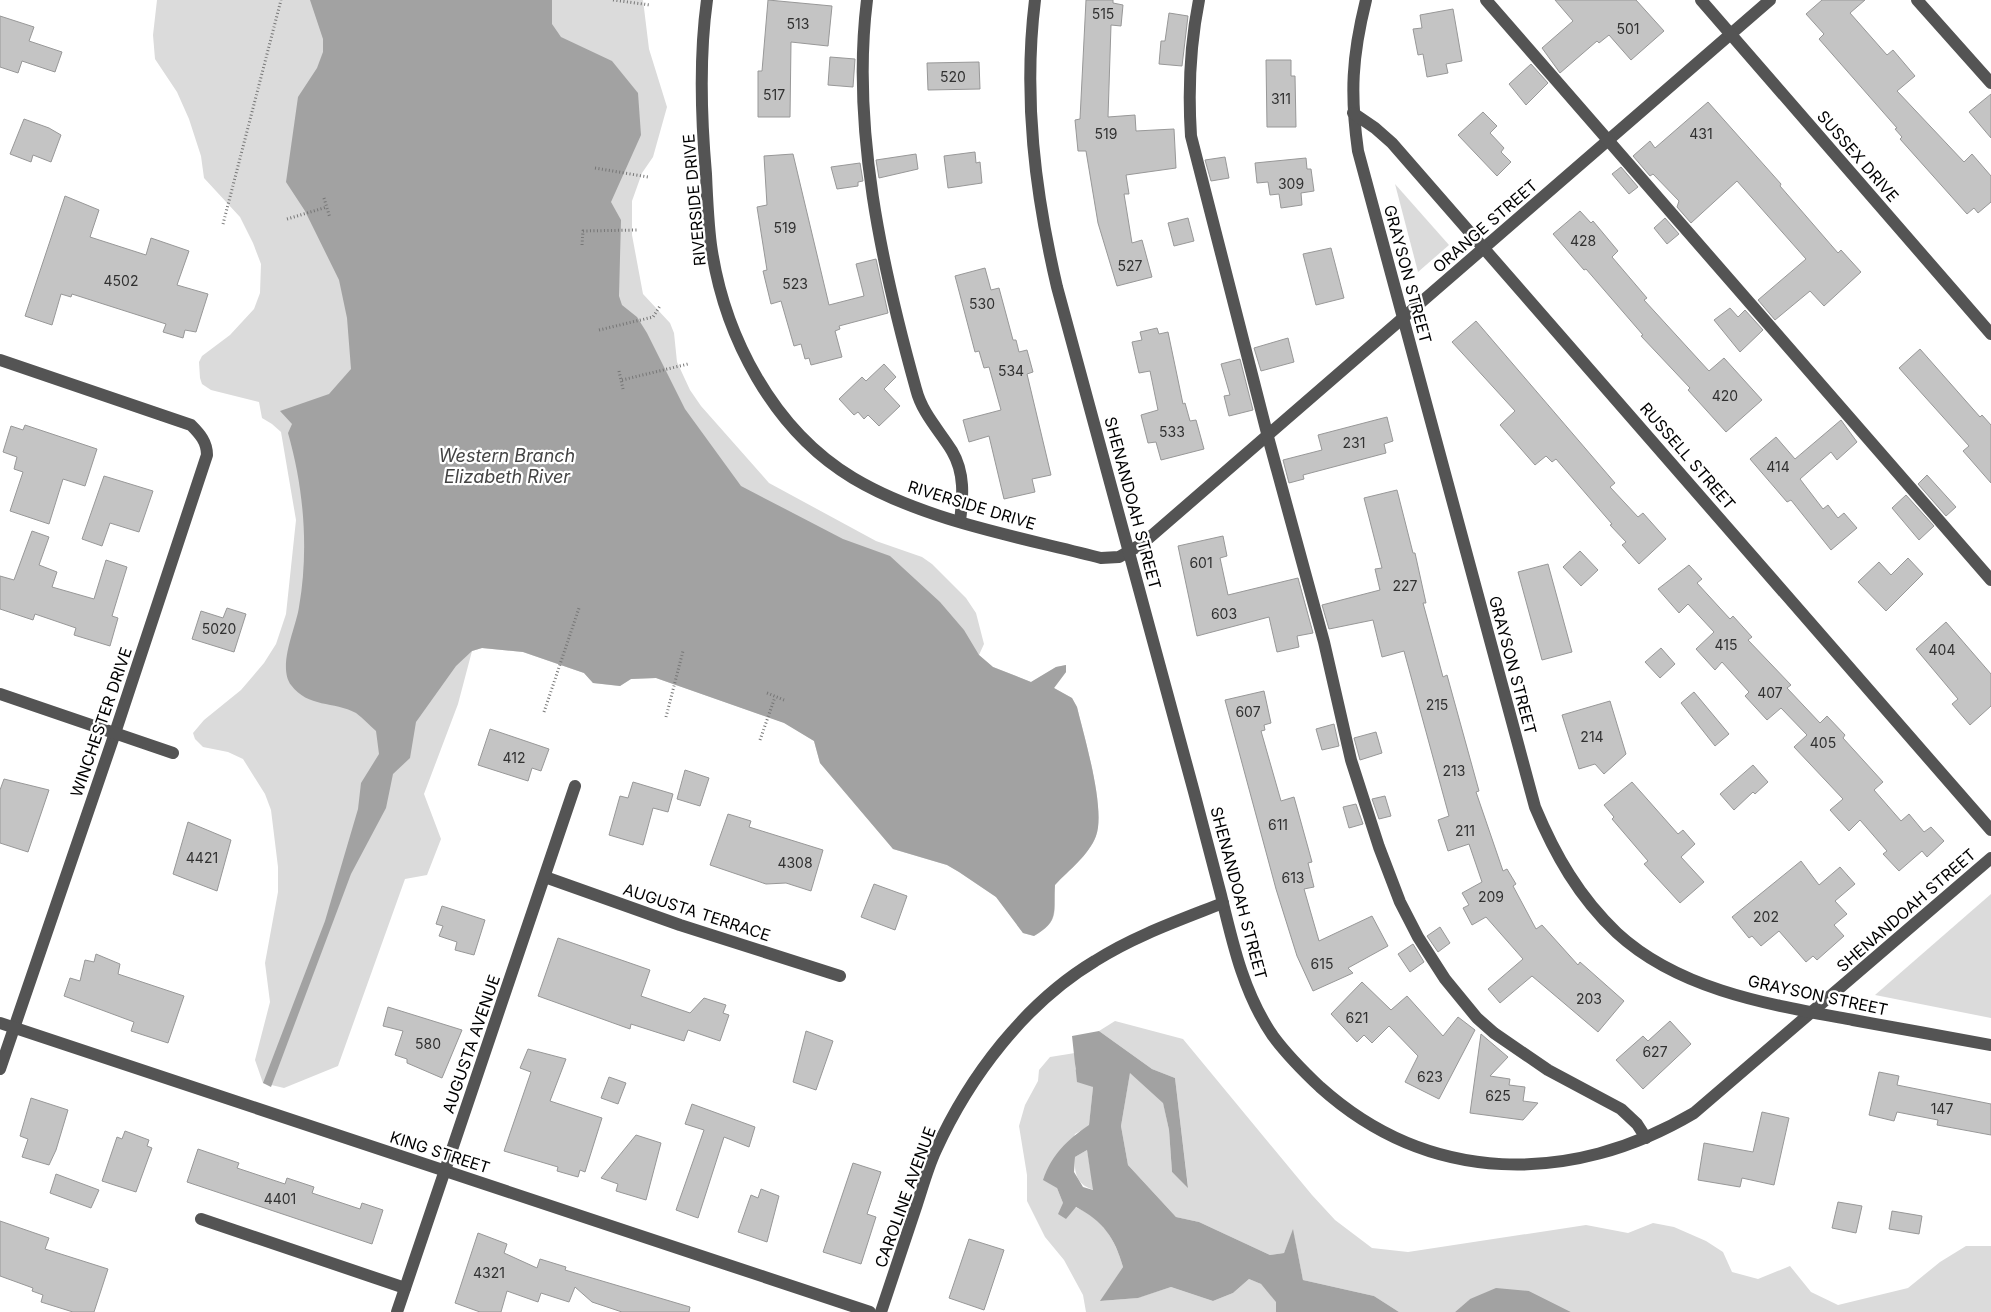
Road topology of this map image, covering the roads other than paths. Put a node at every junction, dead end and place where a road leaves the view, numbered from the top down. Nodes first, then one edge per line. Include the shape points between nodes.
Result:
1 (707, 0) edge
2 (868, 0) edge
3 (1035, 0) edge
4 (1199, 0) edge
5 (1366, 0) edge
6 (1486, 0) edge
7 (1701, 0) edge
8 (1770, 0) edge
9 (1917, 0) edge
10 (1730, 34) junction
11 (1991, 83) edge
12 (1353, 113) junction
13 (1609, 140) junction
14 (1484, 248) junction
15 (1404, 319) junction
16 (1991, 334) edge
17 (0, 360) edge
18 (1268, 437) junction
19 (960, 521) junction
20 (1130, 553) junction
21 (1991, 580) edge
22 (0, 694) edge
23 (115, 733) junction
24 (173, 753) dead end
25 (575, 786) dead end
26 (1991, 830) edge
27 (1991, 858) edge
28 (545, 877) junction
29 (1223, 903) junction
30 (840, 976) dead end
31 (1812, 1012) junction
32 (0, 1024) edge
33 (14, 1028) junction
34 (1991, 1045) edge
35 (0, 1069) edge
36 (1646, 1138) junction
37 (445, 1171) junction
38 (201, 1219) dead end
39 (405, 1288) junction
40 (397, 1312) edge
41 (870, 1312) edge
42 (881, 1312) edge

1 - 19 street, RIVERSIDE DRIVE via 702,88 711,245 720,289 749,363 767,394 794,429 825,458 853,478 890,496
2 - 19 street via 864,109 869,174 880,238 916,391 960,470 963,494
3 - 20 street, SHENANDOAH STREET via 1030,72 1033,154 1042,222
4 - 18 street via 1190,53 1191,136
5 - 12 street, GRAYSON STREET via 1356,38
6 - 13 street
7 - 10 street, SUSSEX DRIVE
8 - 10 street, ORANGE STREET
9 - 11 street
10 - 13 street, ORANGE STREET
10 - 16 street, SUSSEX DRIVE
12 - 14 street, RUSSELL STREET via 1392,143
12 - 15 street, GRAYSON STREET via 1358,151
13 - 14 street, ORANGE STREET
13 - 21 street
14 - 15 street, ORANGE STREET
14 - 26 street, RUSSELL STREET
15 - 18 street, ORANGE STREET
15 - 31 street, GRAYSON STREET via 1535,807 1550,845 1571,880 1592,906 1647,956 1679,973 1737,995
17 - 23 street, WINCHESTER DRIVE via 191,425 207,448
18 - 20 street, ORANGE STREET
18 - 36 street via 1324,642 1351,760 1379,848 1418,937 1445,979 1482,1023 1548,1070 1621,1109
19 - 20 street, RIVERSIDE DRIVE via 1101,558
20 - 29 street, SHENANDOAH STREET
22 - 23 street
23 - 24 street
23 - 33 street, WINCHESTER DRIVE
25 - 28 street, AUGUSTA AVENUE
27 - 31 street, SHENANDOAH STREET
28 - 30 street, AUGUSTA TERRACE via 680,925
28 - 37 street, AUGUSTA AVENUE
29 - 36 street, SHENANDOAH STREET via 1238,963 1254,1005 1274,1037 1298,1066 1337,1102 1369,1124 1404,1143 1441,1156 1519,1165 1571,1160
29 - 42 street, CAROLINE AVENUE via 1156,930 1095,960 1036,1008 1010,1035 956,1111 935,1152
31 - 34 street, GRAYSON STREET
31 - 36 street, SHENANDOAH STREET via 1694,1114
32 - 33 street, KING STREET
33 - 35 street, WINCHESTER DRIVE
33 - 37 street, KING STREET
37 - 39 street, AUGUSTA AVENUE
37 - 41 street, KING STREET
38 - 39 street
39 - 40 street, AUGUSTA AVENUE

